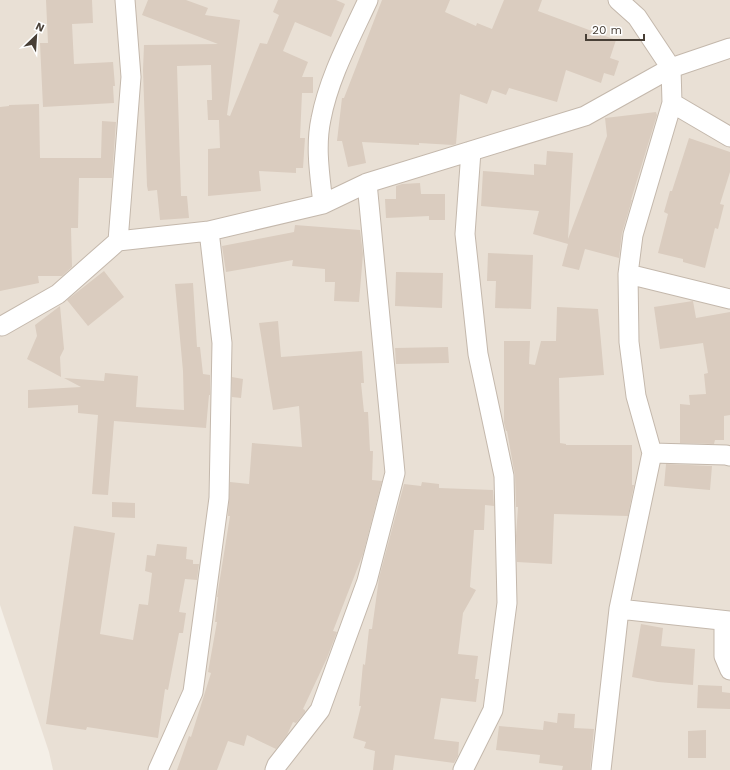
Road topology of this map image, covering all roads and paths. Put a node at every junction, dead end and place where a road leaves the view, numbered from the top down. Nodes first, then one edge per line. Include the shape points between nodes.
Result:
1 (125, 0) edge
2 (368, 0) edge
3 (618, 0) edge
4 (730, 48) edge
5 (671, 68) junction
6 (672, 103) junction
7 (730, 137) edge
8 (471, 151) junction
9 (367, 183) junction
10 (323, 204) junction
11 (209, 231) junction
12 (118, 241) junction
13 (628, 274) junction
14 (730, 299) edge
15 (2, 326) dead end
16 (652, 453) junction
17 (730, 456) edge
18 (618, 609) junction
19 (727, 621) edge
20 (730, 670) edge
21 (158, 770) edge
22 (275, 770) edge
23 (463, 770) edge
24 (601, 770) edge

1 - 12 street via 132,77
2 - 10 street via 333,77 321,120 318,154
3 - 5 street via 637,17
4 - 5 street
5 - 6 street
5 - 8 street via 585,116
6 - 7 street
6 - 13 street via 633,235
8 - 9 street
8 - 23 street via 465,234 478,354 504,476 507,603 493,710
9 - 10 street
9 - 22 street via 395,473 368,581 320,710
10 - 11 street
11 - 12 street
11 - 21 street via 222,343 219,498 193,692
12 - 15 street via 58,294
13 - 14 street
13 - 16 street via 629,342 635,388
16 - 17 street
16 - 18 street
18 - 19 street
18 - 24 street
19 - 20 street via 724,656

